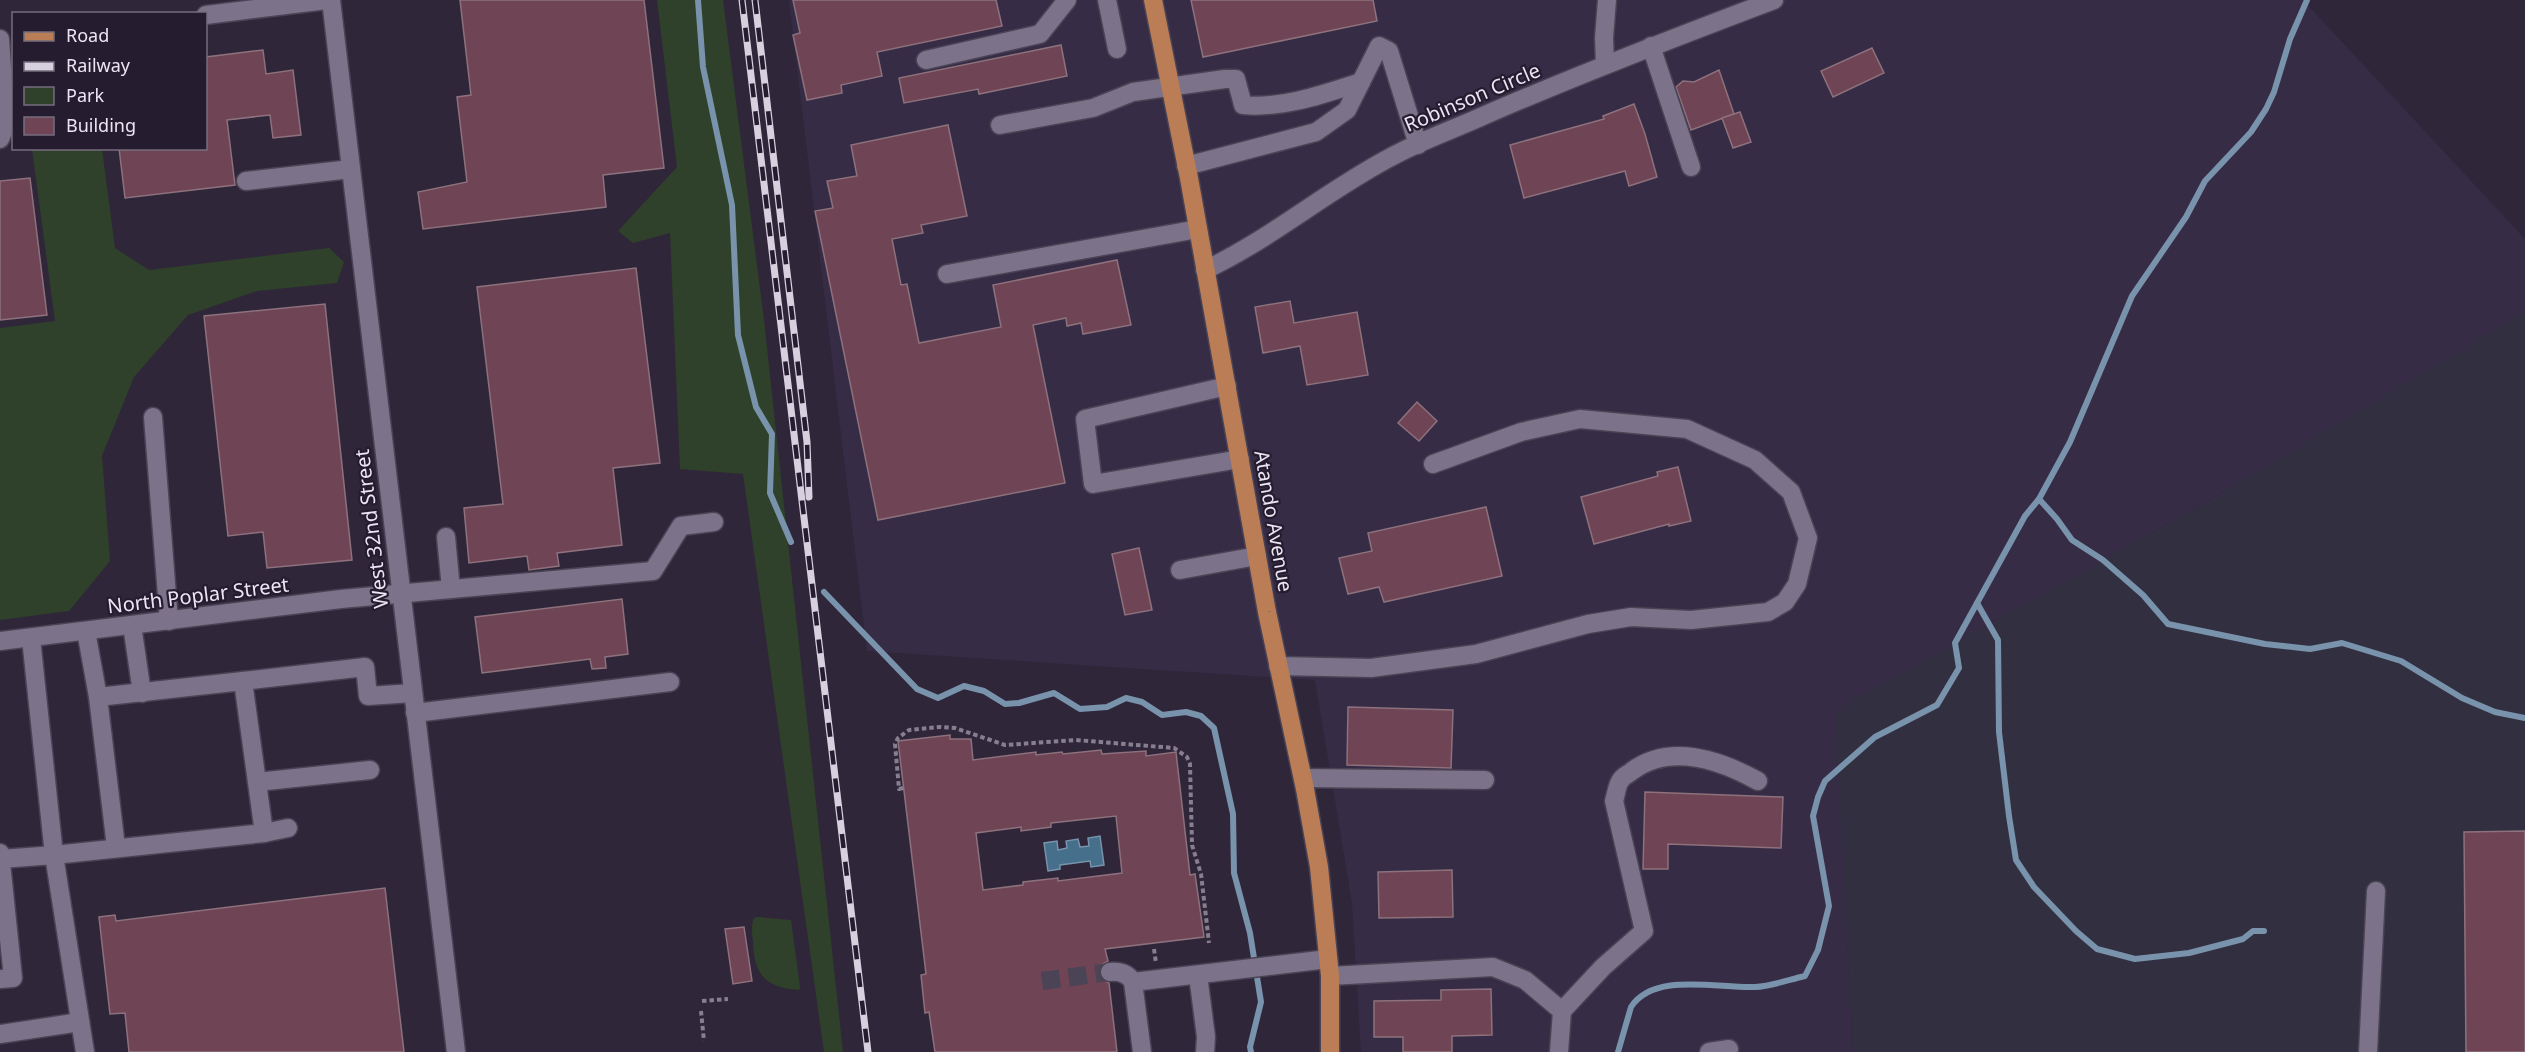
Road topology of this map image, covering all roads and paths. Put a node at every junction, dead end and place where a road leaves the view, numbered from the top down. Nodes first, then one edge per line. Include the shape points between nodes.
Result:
1 (329, 0) edge
2 (1067, 0) edge
3 (1107, 0) edge
4 (1153, 0) edge
5 (1607, 0) edge
6 (1774, 0) edge
7 (207, 15) edge
8 (0, 39) edge
9 (1651, 46) junction
10 (1117, 49) dead end
11 (926, 60) dead end
12 (1605, 64) junction
13 (1361, 82) junction
14 (1171, 87) junction
15 (1000, 125) dead end
16 (0, 139) edge
17 (1418, 145) junction
18 (1186, 166) junction
19 (1692, 167) dead end
20 (351, 170) junction
21 (246, 182) dead end
22 (1198, 229) junction
23 (1205, 270) junction
24 (947, 274) dead end
25 (1227, 386) junction
26 (153, 417) dead end
27 (1240, 459) junction
28 (1432, 464) dead end
29 (714, 522) dead end
30 (446, 537) dead end
31 (1257, 556) junction
32 (1180, 570) dead end
33 (451, 589) junction
34 (401, 594) junction
35 (169, 621) junction
36 (132, 625) junction
37 (86, 631) junction
38 (31, 638) junction
39 (0, 641) edge
40 (1278, 666) junction
41 (243, 681) junction
42 (670, 682) dead end
43 (142, 693) junction
44 (413, 693) junction
45 (98, 698) junction
46 (415, 713) junction
47 (370, 770) dead end
48 (1303, 778) junction
49 (1485, 780) dead end
50 (1758, 781) dead end
51 (257, 782) junction
52 (903, 788) dead end
53 (288, 828) dead end
54 (264, 833) junction
55 (116, 848) junction
56 (54, 855) junction
57 (0, 856) edge
58 (2376, 891) dead end
59 (1209, 943) dead end
60 (1329, 968) junction
61 (1110, 972) tunnel mouth
62 (1198, 975) junction
63 (0, 979) edge
64 (1133, 982) junction
65 (728, 999) dead end
66 (702, 1001) dead end
67 (701, 1011) dead end
68 (1562, 1011) junction
69 (80, 1022) junction
70 (0, 1034) edge
71 (704, 1041) dead end
72 (1729, 1048) dead end
73 (85, 1052) edge
74 (456, 1052) edge
75 (1142, 1052) edge
76 (1205, 1052) edge
77 (1330, 1052) edge
78 (1559, 1052) edge
79 (1709, 1052) edge
80 (2368, 1052) edge

1 - 7 street
1 - 20 street, West 32nd Street
2 - 11 street via 1040,34
3 - 10 street
4 - 14 main road, Atando Avenue
5 - 12 street
6 - 9 street, Robinson Circle
8 - 16 street via 6,125
9 - 12 street, Robinson Circle
9 - 19 street
12 - 17 street, Robinson Circle
13 - 14 street via 1262,107 1243,105 1236,79
13 - 17 street via 1379,46 1389,51
13 - 18 street via 1347,110 1316,132
14 - 15 street via 1133,92 1093,108
14 - 18 main road, Atando Avenue
17 - 23 street, Robinson Circle via 1353,178 1270,235
18 - 22 main road, Atando Avenue
20 - 21 street
20 - 34 street, West 32nd Street
22 - 23 main road, Atando Avenue
22 - 24 street
23 - 25 main road, Atando Avenue
25 - 27 main road, Atando Avenue
25 - 27 street via 1085,419 1093,484
26 - 35 street
27 - 31 main road, Atando Avenue
28 - 40 street via 1521,432 1580,419 1687,429 1755,460 1791,492 1808,538 1797,584 1785,602 1768,612 1690,620 1631,616 1476,654 1371,668
29 - 33 street, North Poplar Street via 681,526 653,571
30 - 33 street
31 - 32 street
31 - 40 main road, Atando Avenue
33 - 34 street, North Poplar Street
34 - 35 street, North Poplar Street
34 - 44 street, West 32nd Street
35 - 36 street, North Poplar Street
36 - 37 street, North Poplar Street
36 - 43 street
37 - 38 street, North Poplar Street
37 - 45 street
38 - 39 street, North Poplar Street
38 - 56 street
40 - 48 main road, Atando Avenue
41 - 43 street
41 - 44 street via 365,667 368,696
41 - 51 street
42 - 46 street
43 - 45 street
44 - 46 street, West 32nd Street
45 - 55 street
46 - 74 street, West 32nd Street
47 - 51 street
48 - 49 street
48 - 60 main road, Atando Avenue via 1319,867
50 - 68 street via 1736,769 1694,757 1663,756 1645,762 1620,780 1614,801 1644,931
51 - 54 street
52 - 59 path via 899,789 895,744 902,734 922,728 955,729 1005,745 1076,740 1174,748 1190,764 1192,845 1201,874
53 - 54 street
54 - 55 street
55 - 56 street
56 - 57 street
56 - 69 street
57 - 63 street via 13,978
58 - 80 street
60 - 62 street via 1285,964
60 - 68 street via 1492,967 1525,980
60 - 77 main road, Atando Avenue
61 - 64 street via 1130,976
62 - 64 street
62 - 76 street
64 - 75 street
65 - 66 path
67 - 71 path
68 - 78 street
69 - 70 street
69 - 73 street
72 - 79 street

